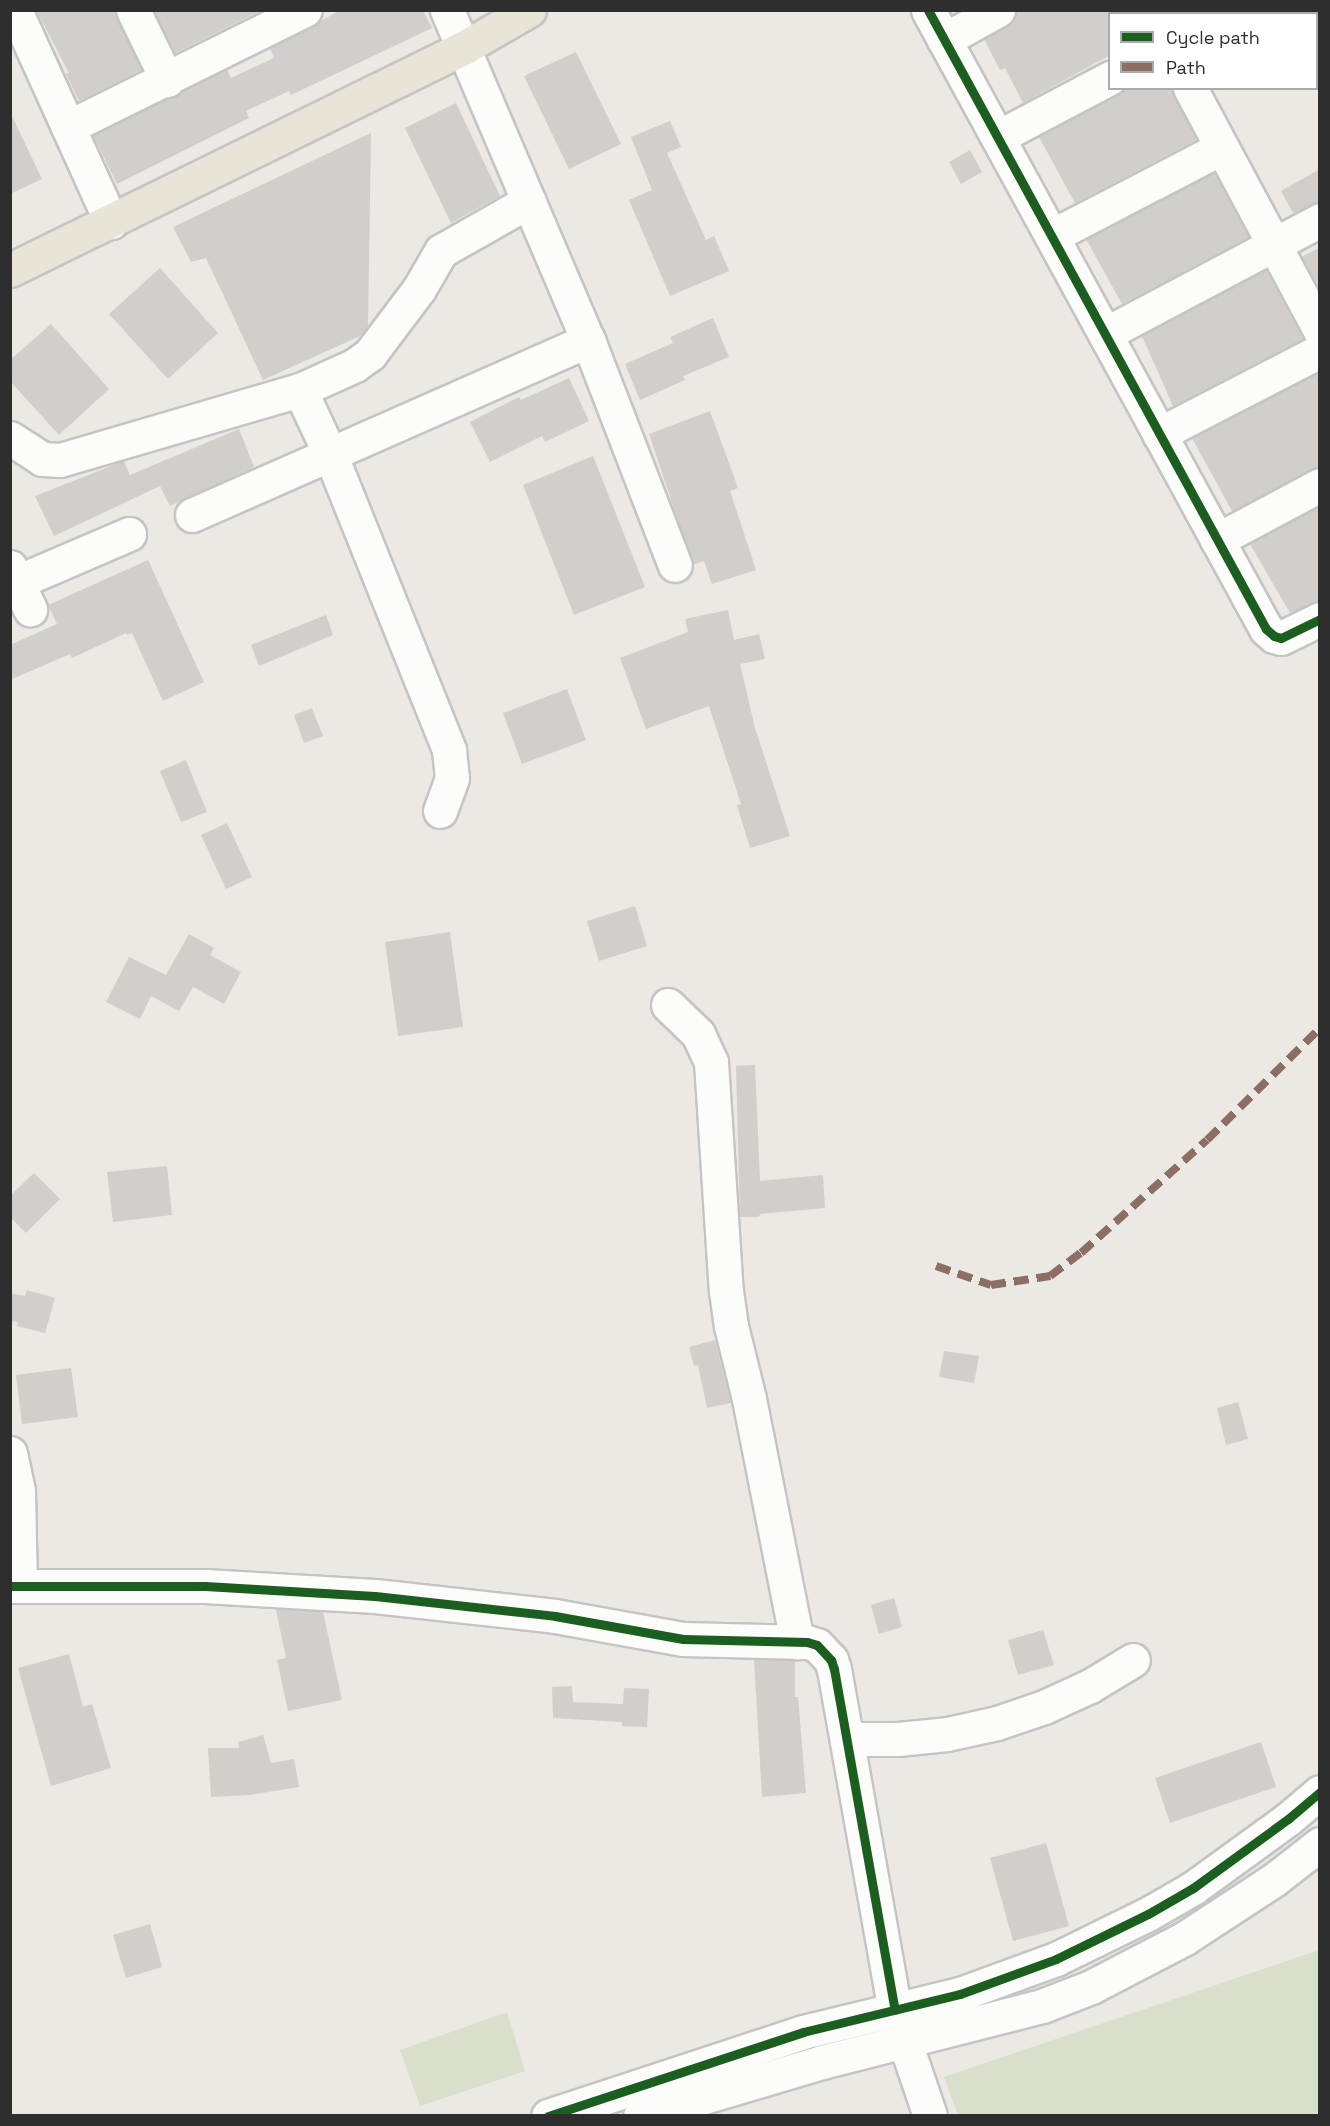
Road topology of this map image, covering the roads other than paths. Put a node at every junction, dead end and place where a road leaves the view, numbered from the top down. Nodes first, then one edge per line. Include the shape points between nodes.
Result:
1 (15, 10) edge
2 (133, 10) edge
3 (447, 10) edge
4 (530, 10) edge
5 (928, 10) edge
6 (998, 10) edge
7 (293, 13) edge
8 (944, 39) junction
9 (465, 47) junction
10 (1108, 79) edge
11 (167, 80) junction
12 (1191, 90) edge
13 (68, 127) junction
14 (998, 137) junction
15 (1221, 148) junction
16 (530, 201) junction
17 (1320, 220) edge
18 (111, 222) junction
19 (1052, 236) junction
20 (1274, 244) junction
21 (10, 270) edge
22 (1320, 330) edge
23 (1105, 334) junction
24 (588, 340) junction
25 (1320, 351) edge
26 (300, 390) junction
27 (1159, 434) junction
28 (10, 438) edge
29 (331, 456) junction
30 (1320, 485) edge
31 (192, 515) dead end
32 (129, 534) dead end
33 (1217, 540) junction
34 (675, 565) dead end
35 (19, 586) edge
36 (1320, 619) edge
37 (440, 811) dead end
38 (668, 1005) dead end
39 (10, 1453) edge
40 (15, 1585) edge
41 (797, 1642) junction
42 (1133, 1660) dead end
43 (847, 1739) junction
44 (1320, 1791) edge
45 (1288, 1819) junction
46 (1315, 1848) edge
47 (895, 2010) junction
48 (905, 2042) junction
49 (548, 2115) edge
50 (640, 2115) edge
51 (930, 2115) edge

1 - 13 street
2 - 11 street
3 - 9 street
4 - 9 main road
5 - 8 street
6 - 8 street
7 - 11 street
8 - 14 street
9 - 16 street
9 - 18 main road
10 - 14 street
11 - 13 street
12 - 15 street
13 - 18 street
14 - 19 street
15 - 19 street
15 - 20 street
16 - 24 street
16 - 26 street via 441,251 419,289 370,354
17 - 20 street
18 - 21 main road
19 - 23 street
20 - 22 street
20 - 23 street
23 - 27 street
24 - 29 street
24 - 34 street
25 - 27 street
26 - 28 street via 60,460 42,459
26 - 29 street
27 - 33 street
29 - 31 street
29 - 37 street via 449,750 452,778
30 - 33 street
32 - 35 street
33 - 36 street via 1269,633 1281,638
38 - 41 street via 699,1034 711,1062 731,1326
39 - 40 street via 18,1491
40 - 41 street via 205,1586 375,1596 555,1616 684,1639
41 - 43 street via 817,1645 831,1660
42 - 43 street via 1090,1686 997,1724 898,1739
43 - 47 street
44 - 45 street
45 - 46 street
45 - 47 street via 1193,1888 1103,1938 1009,1978
46 - 48 street via 1257,1892 1185,1938 1091,1987 1042,2007
47 - 49 street via 792,2036
48 - 50 street
48 - 51 street

